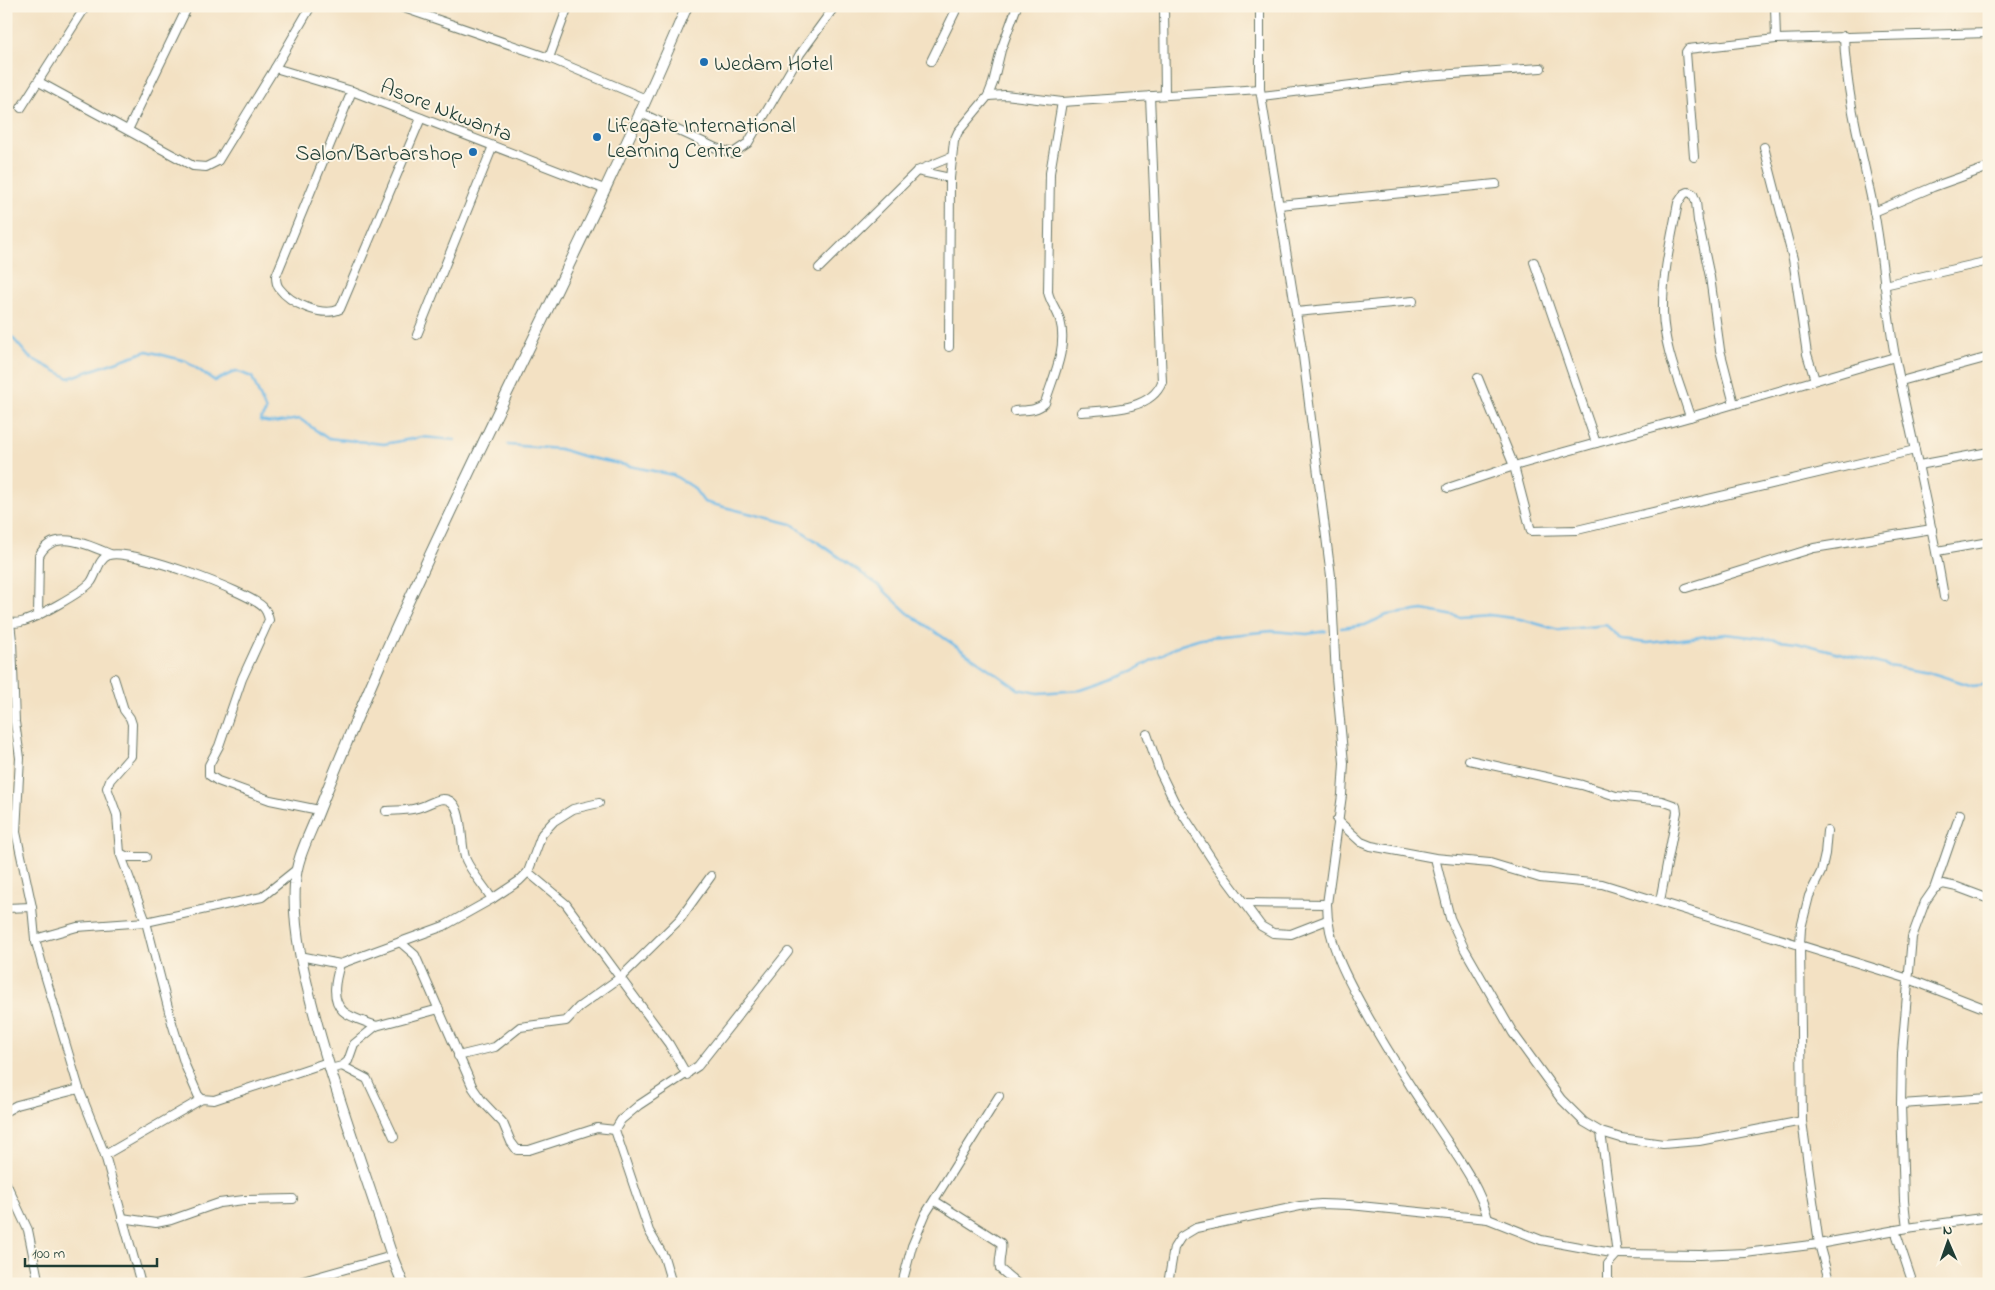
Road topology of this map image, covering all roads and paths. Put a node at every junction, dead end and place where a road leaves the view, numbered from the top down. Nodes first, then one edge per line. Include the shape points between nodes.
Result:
1 (86, 6) edge
2 (188, 6) edge
3 (311, 6) edge
4 (398, 6) edge
5 (568, 6) edge
6 (687, 6) edge
7 (835, 6) edge
8 (958, 6) edge
9 (1017, 6) edge
10 (1164, 6) edge
11 (1260, 6) edge
12 (1775, 6) edge
13 (1989, 33) edge
14 (1844, 36) junction
15 (1776, 39) junction
16 (548, 58) junction
17 (931, 61) dead end
18 (275, 68) junction
19 (1541, 68) dead end
20 (39, 82) junction
21 (993, 83) junction
22 (352, 91) junction
23 (1261, 93) junction
24 (1005, 95) junction
25 (1165, 95) junction
26 (988, 96) junction
27 (1150, 96) junction
28 (646, 99) junction
29 (1062, 102) junction
30 (21, 108) dead end
31 (640, 112) junction
32 (421, 118) junction
33 (128, 130) junction
34 (493, 146) junction
35 (1764, 147) dead end
36 (951, 157) junction
37 (1694, 157) dead end
38 (1989, 167) edge
39 (916, 171) junction
40 (950, 178) junction
41 (1496, 184) dead end
42 (604, 188) junction
43 (1279, 204) junction
44 (1874, 212) junction
45 (1989, 261) edge
46 (1534, 262) dead end
47 (819, 268) dead end
48 (1884, 284) junction
49 (1413, 301) dead end
50 (1296, 312) junction
51 (417, 336) dead end
52 (950, 347) dead end
53 (1989, 356) edge
54 (1895, 357) junction
55 (1478, 378) dead end
56 (1815, 380) junction
57 (1901, 381) junction
58 (1734, 404) junction
59 (1014, 411) dead end
60 (1081, 412) dead end
61 (1690, 417) junction
62 (1596, 443) junction
63 (1915, 450) junction
64 (1989, 452) edge
65 (1514, 466) junction
66 (1919, 466) junction
67 (1448, 488) dead end
68 (1932, 529) junction
69 (1989, 542) edge
70 (1937, 551) junction
71 (110, 554) junction
72 (1686, 588) dead end
73 (1944, 597) dead end
74 (38, 616) junction
75 (8, 622) edge
76 (114, 678) dead end
77 (1147, 734) dead end
78 (1469, 760) dead end
79 (599, 803) dead end
80 (319, 810) junction
81 (386, 811) dead end
82 (1960, 814) dead end
83 (1337, 820) junction
84 (1826, 831) dead end
85 (120, 854) junction
86 (146, 857) dead end
87 (1435, 858) junction
88 (297, 869) junction
89 (528, 872) junction
90 (711, 876) dead end
91 (1934, 889) junction
92 (492, 899) junction
93 (1989, 899) edge
94 (1660, 901) junction
95 (1245, 903) junction
96 (1327, 904) junction
97 (32, 907) junction
98 (6, 908) edge
99 (1327, 920) junction
100 (146, 922) junction
101 (35, 939) junction
102 (400, 942) junction
103 (1800, 944) junction
104 (788, 952) dead end
105 (300, 956) junction
106 (340, 964) junction
107 (621, 977) junction
108 (1909, 979) junction
109 (439, 1009) junction
110 (1989, 1010) edge
111 (376, 1026) junction
112 (458, 1056) junction
113 (329, 1065) junction
114 (342, 1066) junction
115 (687, 1075) junction
116 (79, 1089) junction
117 (999, 1096) dead end
118 (1989, 1098) edge
119 (202, 1099) junction
120 (1902, 1104) junction
121 (6, 1111) edge
122 (1802, 1121) junction
123 (615, 1130) junction
124 (1601, 1132) junction
125 (394, 1137) dead end
126 (105, 1156) junction
127 (6, 1184) edge
128 (294, 1199) dead end
129 (935, 1201) junction
130 (1989, 1217) edge
131 (122, 1218) junction
132 (1488, 1219) junction
133 (1907, 1228) junction
134 (1895, 1230) junction
135 (1819, 1244) junction
136 (1617, 1254) junction
137 (392, 1256) junction
138 (39, 1284) edge
139 (141, 1284) edge
140 (292, 1284) edge
141 (403, 1284) edge
142 (672, 1284) edge
143 (902, 1284) edge
144 (1018, 1284) edge
145 (1168, 1284) edge
146 (1608, 1284) edge
147 (1830, 1284) edge
148 (1913, 1284) edge

1 - 20 street
2 - 33 street
3 - 18 street
4 - 16 street
5 - 16 street
6 - 28 street
7 - 31 street via 800,54 748,143 739,151 733,154 716,148
8 - 17 street
9 - 21 street
10 - 25 street
11 - 23 street
12 - 15 street
13 - 14 street
14 - 15 street
14 - 44 street via 1849,96
15 - 37 street via 1687,50
16 - 28 street
18 - 22 street, Asore Nkwanta
18 - 33 street via 218,161 212,165 193,166
19 - 23 street
20 - 30 street
20 - 33 street
21 - 24 street
21 - 26 street
22 - 32 street, Asore Nkwanta
22 - 32 street via 276,276 277,286 311,308 333,312 340,309
23 - 25 street
23 - 43 street
24 - 26 street
24 - 29 street
25 - 27 street
26 - 36 street via 958,132
27 - 29 street
27 - 60 street via 1162,382 1159,390 1136,404 1119,409
28 - 31 street
29 - 59 street via 1050,173 1048,292 1060,319 1061,355 1045,403 1034,410
31 - 42 street
32 - 34 street, Asore Nkwanta
34 - 42 street, Asore Nkwanta
34 - 51 street
35 - 56 street via 1793,259 1806,345
36 - 39 street
36 - 40 street
38 - 44 street
39 - 40 street
39 - 47 street
40 - 52 street
41 - 43 street
42 - 80 street via 553,301 424,563
43 - 50 street
44 - 48 street
45 - 48 street
46 - 62 street
48 - 54 street
49 - 50 street
50 - 83 street via 1331,576 1344,764
53 - 57 street
54 - 56 street
54 - 57 street
55 - 65 street
56 - 58 street
57 - 63 street
58 - 61 street
58 - 61 street via 1720,350 1696,202 1693,194 1688,192 1678,203 1664,283 1663,314 1668,346
61 - 62 street
62 - 65 street
63 - 65 street via 1577,530 1548,532 1531,531
63 - 66 street
64 - 66 street
65 - 67 street
66 - 68 street
68 - 70 street
68 - 72 street via 1814,548
69 - 70 street
70 - 73 street
71 - 74 street via 99,564 90,584
71 - 74 street via 70,539 42,549 39,556
71 - 80 street via 152,561 195,575 253,600 268,613 266,630 242,679 219,746 209,765 209,775 270,800
74 - 75 street via 22,622
75 - 97 street via 20,758 16,832
76 - 85 street via 132,724 131,756 107,788 117,815
77 - 95 street via 1174,801
78 - 94 street via 1582,785 1616,796 1662,801 1676,806
79 - 89 street via 573,809 554,821 542,834
80 - 88 street
81 - 92 street via 416,809 445,799 452,803 459,815 463,854
82 - 91 street
83 - 87 street via 1361,842 1371,846
83 - 96 street
84 - 103 street via 1821,872 1809,896
85 - 86 street
85 - 100 street
87 - 94 street via 1490,864 1540,878 1602,884
87 - 124 street via 1455,931 1513,1033 1561,1099 1584,1122
88 - 100 street via 262,897
88 - 105 street via 295,902
89 - 92 street
89 - 107 street via 566,904
90 - 107 street via 680,919
91 - 93 street via 1943,884
91 - 108 street via 1925,902 1912,937
92 - 102 street via 444,926
94 - 103 street
95 - 96 street
95 - 99 street via 1261,926 1272,933 1291,934
96 - 99 street
97 - 98 street
97 - 101 street
99 - 132 street via 1342,968 1356,994 1399,1070 1472,1178
100 - 101 street via 77,927
100 - 119 street via 185,1064
101 - 116 street
102 - 106 street
102 - 109 street via 415,955
103 - 108 street
103 - 122 street
104 - 115 street via 698,1066
105 - 106 street
105 - 113 street
106 - 111 street via 335,983 339,1006 348,1014
107 - 112 street via 580,1006 566,1022 520,1027 495,1046
107 - 115 street
108 - 110 street
108 - 120 street via 1902,1054
109 - 111 street
109 - 112 street
111 - 114 street via 354,1044 350,1057
112 - 123 street via 473,1088 503,1122 517,1150 529,1150 597,1128
113 - 114 street
113 - 119 street via 214,1100
113 - 137 street
114 - 125 street via 367,1079
115 - 123 street via 658,1091 621,1120
116 - 121 street via 17,1105
116 - 126 street
117 - 129 street
118 - 120 street
119 - 126 street
120 - 133 street
122 - 124 street via 1699,1141 1663,1144
122 - 135 street
123 - 142 street via 649,1231 664,1257
124 - 136 street
126 - 131 street
127 - 138 street via 28,1230
128 - 131 street via 219,1203 156,1223
129 - 143 street via 912,1246
129 - 144 street via 1001,1243 1000,1269
130 - 133 street
131 - 139 street
132 - 136 street via 1541,1240
132 - 145 street via 1321,1204 1222,1221 1196,1228 1181,1237 1174,1248
133 - 134 street
134 - 135 street
134 - 148 street
135 - 136 street via 1745,1253
135 - 147 street
136 - 146 street via 1608,1264
137 - 140 street
137 - 141 street

